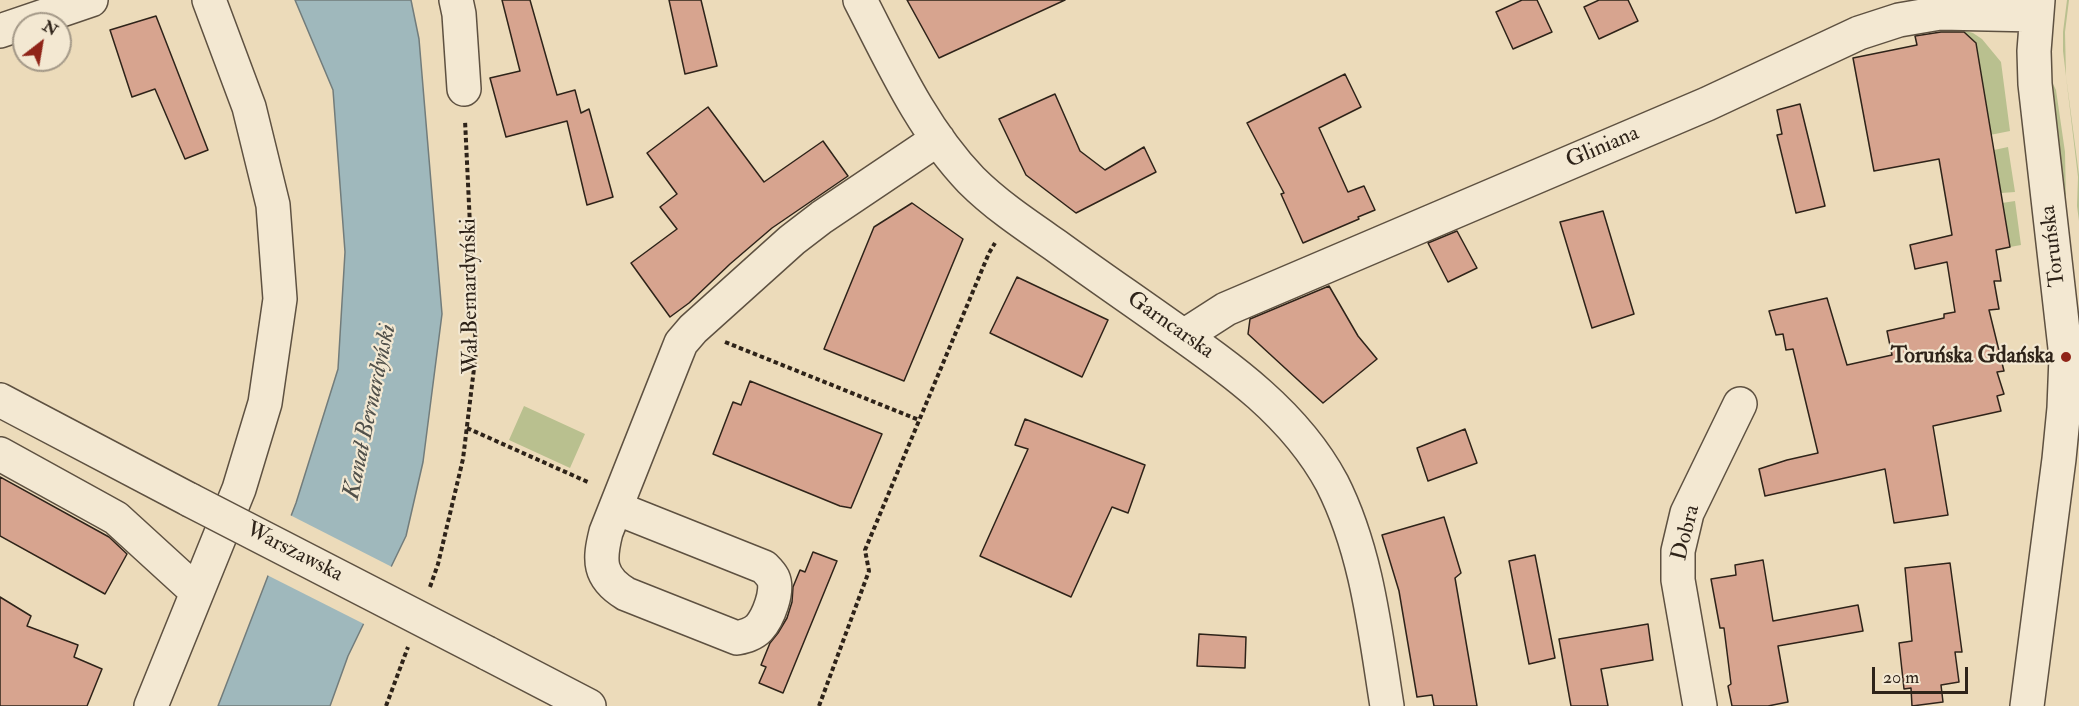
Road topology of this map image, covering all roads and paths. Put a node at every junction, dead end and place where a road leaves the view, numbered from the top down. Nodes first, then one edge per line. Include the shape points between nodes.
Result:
1 (91, 0) edge
2 (209, 0) edge
3 (456, 0) edge
4 (860, 0) edge
5 (2037, 7) edge
6 (0, 31) edge
7 (464, 90) joint
8 (938, 139) junction
9 (998, 237) dead end
10 (693, 329) junction
11 (1184, 336) junction
12 (0, 400) edge
13 (1740, 404) dead end
14 (919, 420) junction
15 (467, 428) junction
16 (0, 454) edge
17 (2069, 458) edge
18 (618, 503) junction
19 (197, 592) junction
20 (428, 593) dead end
21 (409, 642) dead end
22 (151, 706) edge
23 (386, 706) edge
24 (589, 706) edge
25 (819, 706) edge
26 (1387, 706) edge
27 (1700, 706) edge
28 (2027, 706) edge

1 - 6 street
2 - 19 street via 249,107 273,205 280,299 266,403 239,489
3 - 7 street
4 - 8 street, Garncarska
5 - 11 street, Gliniana via 1940,13 1899,20 1859,33 1707,104 1226,309
5 - 17 street, Toruńska via 2035,84 2063,323
7 - 15 path, Wał Bernardyński via 476,352
8 - 10 street via 792,240
8 - 11 street, Garncarska via 971,180 1011,215
9 - 14 path
10 - 14 path
10 - 18 street via 678,351
11 - 26 street, Garncarska via 1259,392 1299,434 1331,483 1356,540
12 - 24 street, Warszawska, bridge
13 - 27 street, Dobra via 1687,513 1678,551 1678,580
14 - 25 path via 865,550 869,571
15 - 18 path
15 - 20 path, Wał Bernardyński via 463,459
16 - 19 street via 116,518
17 - 28 street, Toruńska
18 - 18 street via 601,555 613,586 737,638 758,630 775,585 764,567
19 - 22 street
21 - 23 path

